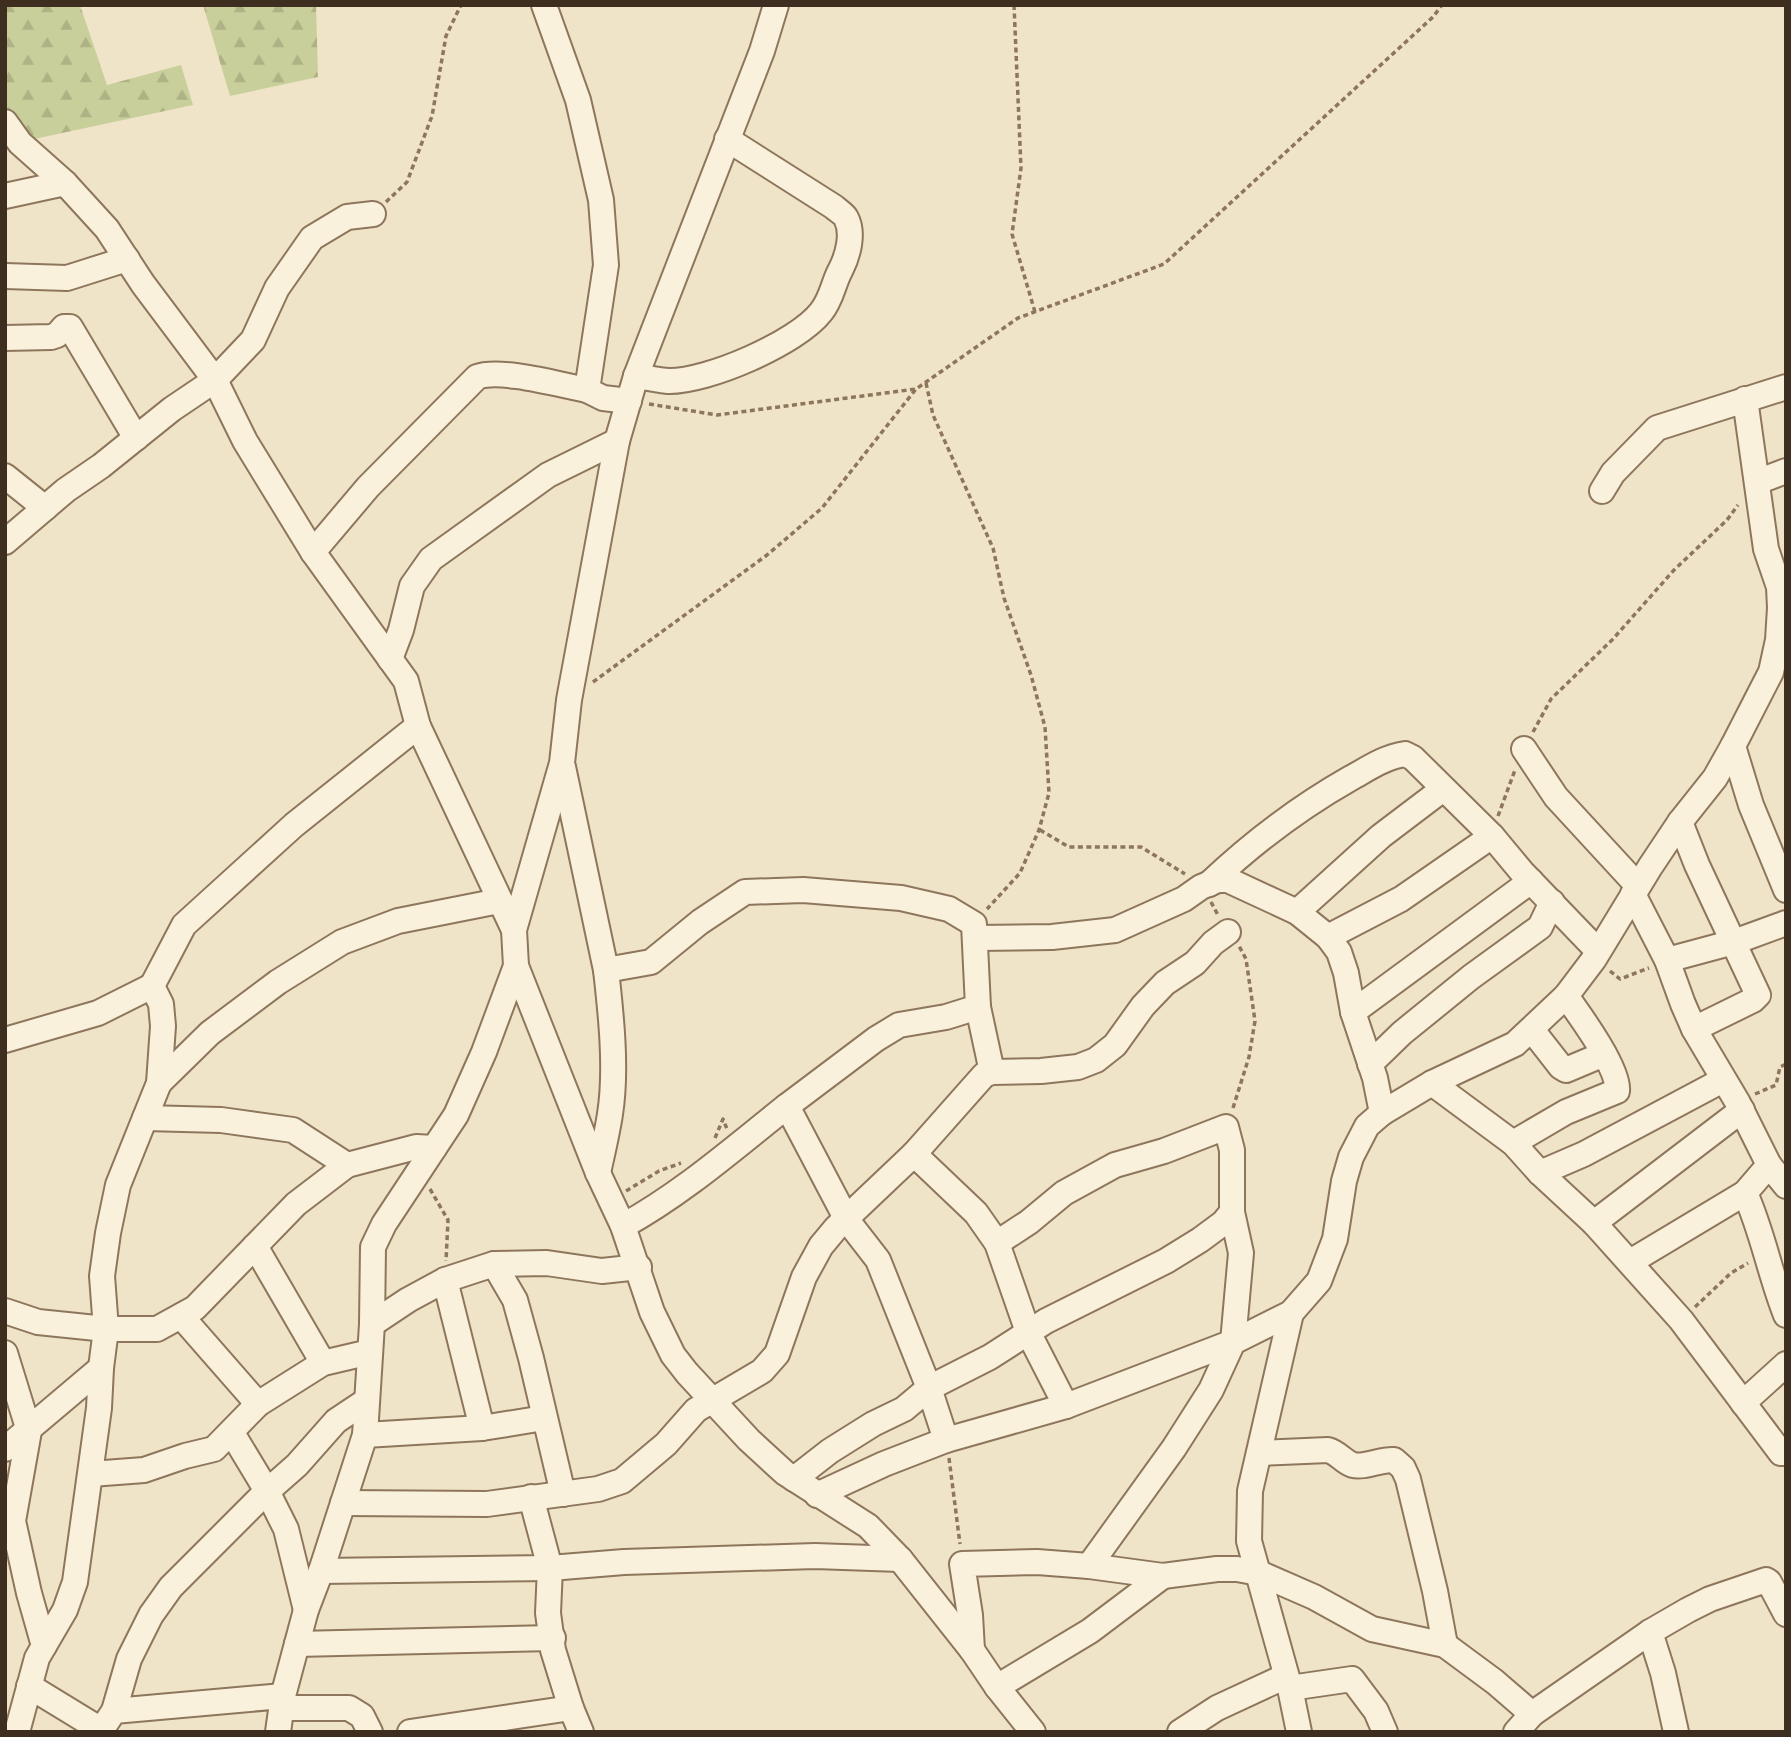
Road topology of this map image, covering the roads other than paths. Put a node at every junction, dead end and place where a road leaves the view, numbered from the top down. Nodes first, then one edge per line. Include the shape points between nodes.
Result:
1 (544, 5) edge
2 (776, 5) edge
3 (5, 122) edge
4 (727, 139) junction
5 (65, 183) junction
6 (5, 196) edge
7 (373, 214) road end
8 (127, 259) junction
9 (5, 276) edge
10 (5, 338) edge
11 (636, 376) junction
12 (215, 380) junction
13 (1786, 387) edge
14 (587, 390) junction
15 (1745, 399) junction
16 (629, 401) junction
17 (136, 438) junction
18 (617, 441) junction
19 (1786, 471) edge
20 (5, 476) edge
21 (1757, 482) junction
22 (1602, 491) dead end
23 (45, 508) junction
24 (1775, 531) edge
25 (5, 542) edge
26 (313, 552) junction
27 (1782, 586) edge
28 (390, 659) junction
29 (418, 726) junction
30 (1733, 746) junction
31 (1524, 749) road end
32 (562, 763) junction
33 (1443, 789) junction
34 (1680, 822) junction
35 (1492, 835) junction
36 (1531, 881) junction
37 (1209, 884) junction
38 (1635, 890) junction
39 (1786, 890) edge
40 (499, 901) junction
41 (1552, 902) junction
42 (1297, 912) junction
43 (1786, 923) edge
44 (514, 930) junction
45 (975, 931) junction
46 (1228, 932) dead end
47 (1328, 937) junction
48 (1734, 942) junction
49 (1596, 955) junction
50 (1667, 960) junction
51 (516, 966) junction
52 (606, 970) junction
53 (152, 986) junction
54 (1566, 996) junction
55 (978, 1007) junction
56 (1353, 1012) junction
57 (1694, 1029) junction
58 (1532, 1030) junction
59 (5, 1040) edge
60 (1604, 1054) junction
61 (1370, 1064) junction
62 (992, 1072) junction
63 (1723, 1080) junction
64 (159, 1083) junction
65 (1432, 1083) junction
66 (787, 1106) junction
67 (1740, 1106) junction
68 (1382, 1113) junction
69 (145, 1118) junction
70 (1513, 1143) junction
71 (434, 1147) junction
72 (914, 1154) junction
73 (347, 1165) junction
74 (1769, 1165) junction
75 (598, 1173) junction
76 (1539, 1173) junction
77 (1786, 1186) edge
78 (1745, 1193) junction
79 (1232, 1212) junction
80 (847, 1220) junction
81 (1594, 1223) junction
82 (623, 1226) junction
83 (997, 1243) junction
84 (255, 1246) junction
85 (1630, 1262) junction
86 (494, 1264) junction
87 (639, 1267) junction
88 (444, 1280) junction
89 (5, 1311) edge
90 (1291, 1313) junction
91 (181, 1315) junction
92 (1786, 1315) edge
93 (372, 1324) junction
94 (106, 1329) junction
95 (1028, 1332) junction
96 (1233, 1342) junction
97 (370, 1352) junction
98 (5, 1353) edge
99 (323, 1363) junction
100 (1786, 1364) edge
101 (101, 1368) junction
102 (929, 1388) junction
103 (366, 1401) junction
104 (714, 1401) junction
105 (1743, 1403) junction
106 (258, 1404) junction
107 (1066, 1406) junction
108 (544, 1418) junction
109 (482, 1428) junction
110 (29, 1431) junction
111 (232, 1433) junction
112 (365, 1435) junction
113 (946, 1440) junction
114 (5, 1449) edge
115 (1261, 1453) junction
116 (1786, 1454) edge
117 (91, 1474) junction
118 (794, 1479) junction
119 (267, 1491) junction
120 (563, 1494) junction
121 (817, 1495) junction
122 (531, 1497) junction
123 (343, 1503) junction
124 (901, 1559) junction
125 (1089, 1566) junction
126 (550, 1568) junction
127 (321, 1571) junction
128 (1259, 1573) junction
129 (1163, 1576) junction
130 (306, 1610) junction
131 (1786, 1614) edge
132 (1650, 1632) junction
133 (553, 1638) junction
134 (297, 1644) junction
135 (1445, 1645) junction
136 (44, 1646) junction
137 (972, 1650) junction
138 (1288, 1682) junction
139 (29, 1686) junction
140 (997, 1687) junction
141 (571, 1708) junction
142 (281, 1712) edge
143 (1524, 1723) edge
144 (105, 1724) edge
145 (17, 1732) edge
146 (370, 1732) edge
147 (410, 1732) edge
148 (581, 1732) edge
149 (1033, 1732) edge
150 (1180, 1732) edge
151 (1299, 1732) edge
152 (1385, 1732) edge
153 (1675, 1732) edge

1 - 14 street via 578,100 601,200 606,265
2 - 4 street
3 - 5 street via 20,143
4 - 11 street
4 - 11 street via 846,218 848,258 822,311 809,325 763,354 699,376 669,381
5 - 6 street
5 - 8 street
7 - 12 street via 347,218 312,238 277,288 253,340
8 - 9 street via 67,278
8 - 12 street
10 - 17 street via 51,337 70,327
11 - 16 street
12 - 17 street
12 - 26 street via 244,441
13 - 15 street
14 - 16 street via 603,398
14 - 26 street via 513,375 477,377 368,487
15 - 21 street
15 - 22 street via 1657,428 1613,473
16 - 18 street
17 - 23 street
18 - 28 street via 548,475 431,559 412,586
18 - 32 street via 569,699
19 - 21 street
20 - 23 street
21 - 24 street
23 - 25 street
24 - 27 street via 1769,558
26 - 28 street
27 - 30 street via 1771,672
28 - 29 street via 406,681
29 - 40 street
29 - 53 street via 294,825 184,925
30 - 34 street via 1715,778
30 - 39 street
31 - 38 street via 1556,796
32 - 44 street
32 - 52 street
33 - 35 street
33 - 37 street via 1413,758 1405,754 1387,758 1264,835
33 - 42 street via 1381,836
34 - 38 street
34 - 48 street
35 - 36 street
35 - 47 street via 1401,899
36 - 41 street
36 - 56 street
37 - 42 street via 1228,880
37 - 45 street via 1115,930 1052,937
38 - 49 street
38 - 50 street
40 - 44 street
40 - 64 street via 398,921 342,942 210,1033
41 - 49 street
41 - 61 street via 1540,927 1462,984
42 - 47 street
43 - 48 street
44 - 51 street
45 - 52 street via 949,909 901,898 803,890 745,892 651,962
45 - 55 street
46 - 62 street via 1165,984 1115,1045 1096,1060 1078,1067
47 - 56 street via 1346,973
48 - 50 street
48 - 57 street via 1757,998
49 - 54 street
50 - 57 street
51 - 71 street via 461,1103
51 - 75 street
52 - 75 street via 613,1075
53 - 59 street via 98,1013
53 - 64 street via 161,1004 163,1026
54 - 58 street
54 - 60 street
55 - 62 street
55 - 66 street via 899,1025
56 - 61 street
57 - 63 street
58 - 60 street via 1566,1070
58 - 65 street via 1515,1044
60 - 70 street via 1617,1091 1566,1112
61 - 68 street
62 - 72 street via 984,1075
63 - 67 street
63 - 76 street
64 - 69 street
65 - 68 street
65 - 70 street
66 - 80 street
66 - 82 street via 724,1145 669,1199
67 - 74 street
67 - 81 street
68 - 90 street via 1367,1126 1351,1157 1335,1239 1319,1281
69 - 73 street via 222,1120 293,1130
69 - 94 street via 118,1185 108,1233 102,1276
70 - 76 street
71 - 73 street via 416,1147
71 - 93 street via 373,1247
72 - 80 street
72 - 83 street via 976,1213
73 - 84 street via 296,1203
74 - 77 street
74 - 78 street
75 - 82 street
76 - 81 street
78 - 85 street
78 - 92 street
79 - 83 street via 1226,1127 1115,1165 1063,1193
79 - 95 street via 1166,1261
79 - 96 street via 1241,1253
80 - 102 street via 878,1260
80 - 104 street via 821,1246 804,1277 777,1354 762,1371
81 - 85 street
82 - 87 street
83 - 95 street
84 - 91 street via 195,1308
84 - 99 street
85 - 105 street via 1681,1320
86 - 87 street via 547,1263 602,1270
86 - 88 street
86 - 108 street via 514,1300
87 - 104 street via 660,1332 687,1373
88 - 93 street
88 - 109 street
89 - 94 street via 38,1322
90 - 96 street
90 - 115 street
91 - 94 street via 157,1329
91 - 106 street
93 - 97 street
94 - 101 street
95 - 102 street
95 - 107 street
96 - 107 street
96 - 125 street via 1211,1390 1174,1448
97 - 99 street
97 - 103 street
98 - 110 street
99 - 106 street
100 - 105 street
101 - 110 street
101 - 117 street
102 - 113 street
102 - 118 street
103 - 112 street
103 - 119 street via 336,1421
104 - 118 street via 748,1440
104 - 120 street via 696,1410 666,1444 622,1481
105 - 116 street
106 - 111 street
107 - 113 street
108 - 109 street
108 - 120 street
109 - 112 street
110 - 114 street
110 - 136 street via 13,1521
111 - 117 street via 214,1449 144,1470
111 - 119 street
112 - 123 street
113 - 121 street
115 - 128 street via 1248,1515 1249,1541
115 - 135 street via 1328,1450 1356,1466 1384,1459 1403,1468
117 - 136 street via 75,1582
118 - 121 street
119 - 130 street via 286,1529
119 - 144 street via 180,1577 151,1615
120 - 122 street
121 - 124 street via 868,1526
122 - 123 street via 487,1504
122 - 126 street
123 - 127 street
124 - 126 street via 815,1556
124 - 137 street
125 - 129 street
125 - 137 street via 1011,1561 962,1564
126 - 127 street
126 - 133 street via 548,1613
127 - 130 street
128 - 129 street via 1217,1569
128 - 135 street via 1372,1629
128 - 138 street
129 - 140 street via 1090,1631
130 - 134 street
131 - 132 street via 1769,1582 1763,1580 1710,1599
132 - 143 street
132 - 153 street
133 - 134 street
133 - 141 street
134 - 142 street
135 - 143 street via 1495,1682
136 - 139 street
137 - 140 street
138 - 150 street via 1217,1708
138 - 151 street
138 - 152 street via 1352,1679
139 - 144 street
139 - 145 street
140 - 149 street
141 - 147 street
141 - 148 street
142 - 144 street via 209,1704
142 - 146 street via 349,1708 362,1716

